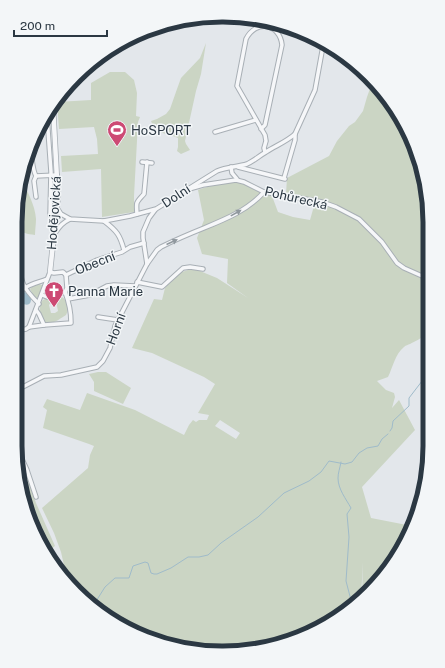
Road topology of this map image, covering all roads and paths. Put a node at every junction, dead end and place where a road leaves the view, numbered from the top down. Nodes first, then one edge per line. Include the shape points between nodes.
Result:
1 (263, 26) edge
2 (274, 29) edge
3 (322, 49) edge
4 (54, 115) edge
5 (256, 120) junction
6 (48, 125) edge
7 (261, 129) junction
8 (215, 132) dead end
9 (295, 134) junction
10 (49, 149) junction
11 (56, 150) junction
12 (265, 152) junction
13 (32, 160) edge
14 (142, 162) dead end
15 (147, 162) junction
16 (152, 163) dead end
17 (236, 166) junction
18 (231, 167) junction
19 (50, 175) junction
20 (57, 175) junction
21 (36, 176) junction
22 (238, 180) junction
23 (186, 190) junction
24 (264, 192) junction
25 (36, 197) dead end
26 (156, 209) junction
27 (53, 211) junction
28 (137, 214) junction
29 (70, 219) junction
30 (104, 221) junction
31 (53, 234) junction
32 (144, 243) junction
33 (124, 250) junction
34 (147, 264) junction
35 (203, 269) dead end
36 (50, 272) junction
37 (66, 275) junction
38 (423, 276) edge
39 (47, 279) junction
40 (22, 280) edge
41 (138, 282) junction
42 (135, 286) junction
43 (26, 287) junction
44 (22, 290) edge
45 (65, 292) junction
46 (42, 295) junction
47 (68, 299) junction
48 (39, 304) junction
49 (36, 310) junction
50 (98, 317) dead end
51 (118, 320) junction
52 (44, 325) junction
53 (29, 327) junction
54 (22, 330) edge
55 (22, 387) edge
56 (22, 458) edge
57 (36, 497) dead end

1 - 5 street via 253,30 246,39 237,86
2 - 7 street via 282,40 282,45 265,124
3 - 9 street via 315,90
4 - 11 street, Hodějovická
5 - 7 street
5 - 8 street
6 - 10 street
7 - 12 street via 266,138
9 - 12 street, Dolní
9 - 17 street via 285,178
10 - 11 street
10 - 19 street
11 - 20 street, Hodějovická
12 - 17 street, Dolní via 249,163
13 - 21 street
14 - 15 street
15 - 16 street
15 - 28 street via 144,194 137,201
17 - 18 street, Dolní
18 - 22 street via 234,177
18 - 23 street, Dolní via 217,170
19 - 20 street
19 - 21 street
19 - 27 street
20 - 27 street, Hodějovická
21 - 25 street
22 - 23 street, Pohůrecká
22 - 24 street, Pohůrecká
23 - 26 street, Dolní
34 -> 24 street, Horní via 161,247 223,220
24 - 38 street, Pohůrecká via 322,202 336,207 358,219 382,242 397,263
26 - 28 street, Dolní
26 - 32 street via 145,226
27 - 29 street
27 - 31 street, Hodějovická
28 - 30 street, Dolní
29 - 30 street, Dolní
29 - 31 street
30 - 33 street via 118,233
31 - 36 street, Hodějovická
32 - 33 street, Obecní
32 - 34 street
33 - 37 street, Obecní
34 - 41 street, Horní
35 - 41 street via 183,268 162,287
36 - 37 street via 63,272
36 - 39 street
37 - 45 street via 68,288
39 - 43 street
39 - 46 street
40 - 43 street
41 - 42 street, Horní
42 - 47 street via 107,286 90,295
42 - 51 street, Horní
43 - 44 street
43 - 48 street
45 - 46 street
45 - 47 street
46 - 48 street
47 - 52 street via 71,323
48 - 49 street
49 - 52 street
49 - 53 street
50 - 51 street
51 - 55 street, Horní via 110,348 97,367 44,376
52 - 53 street
53 - 54 street
56 - 57 street

